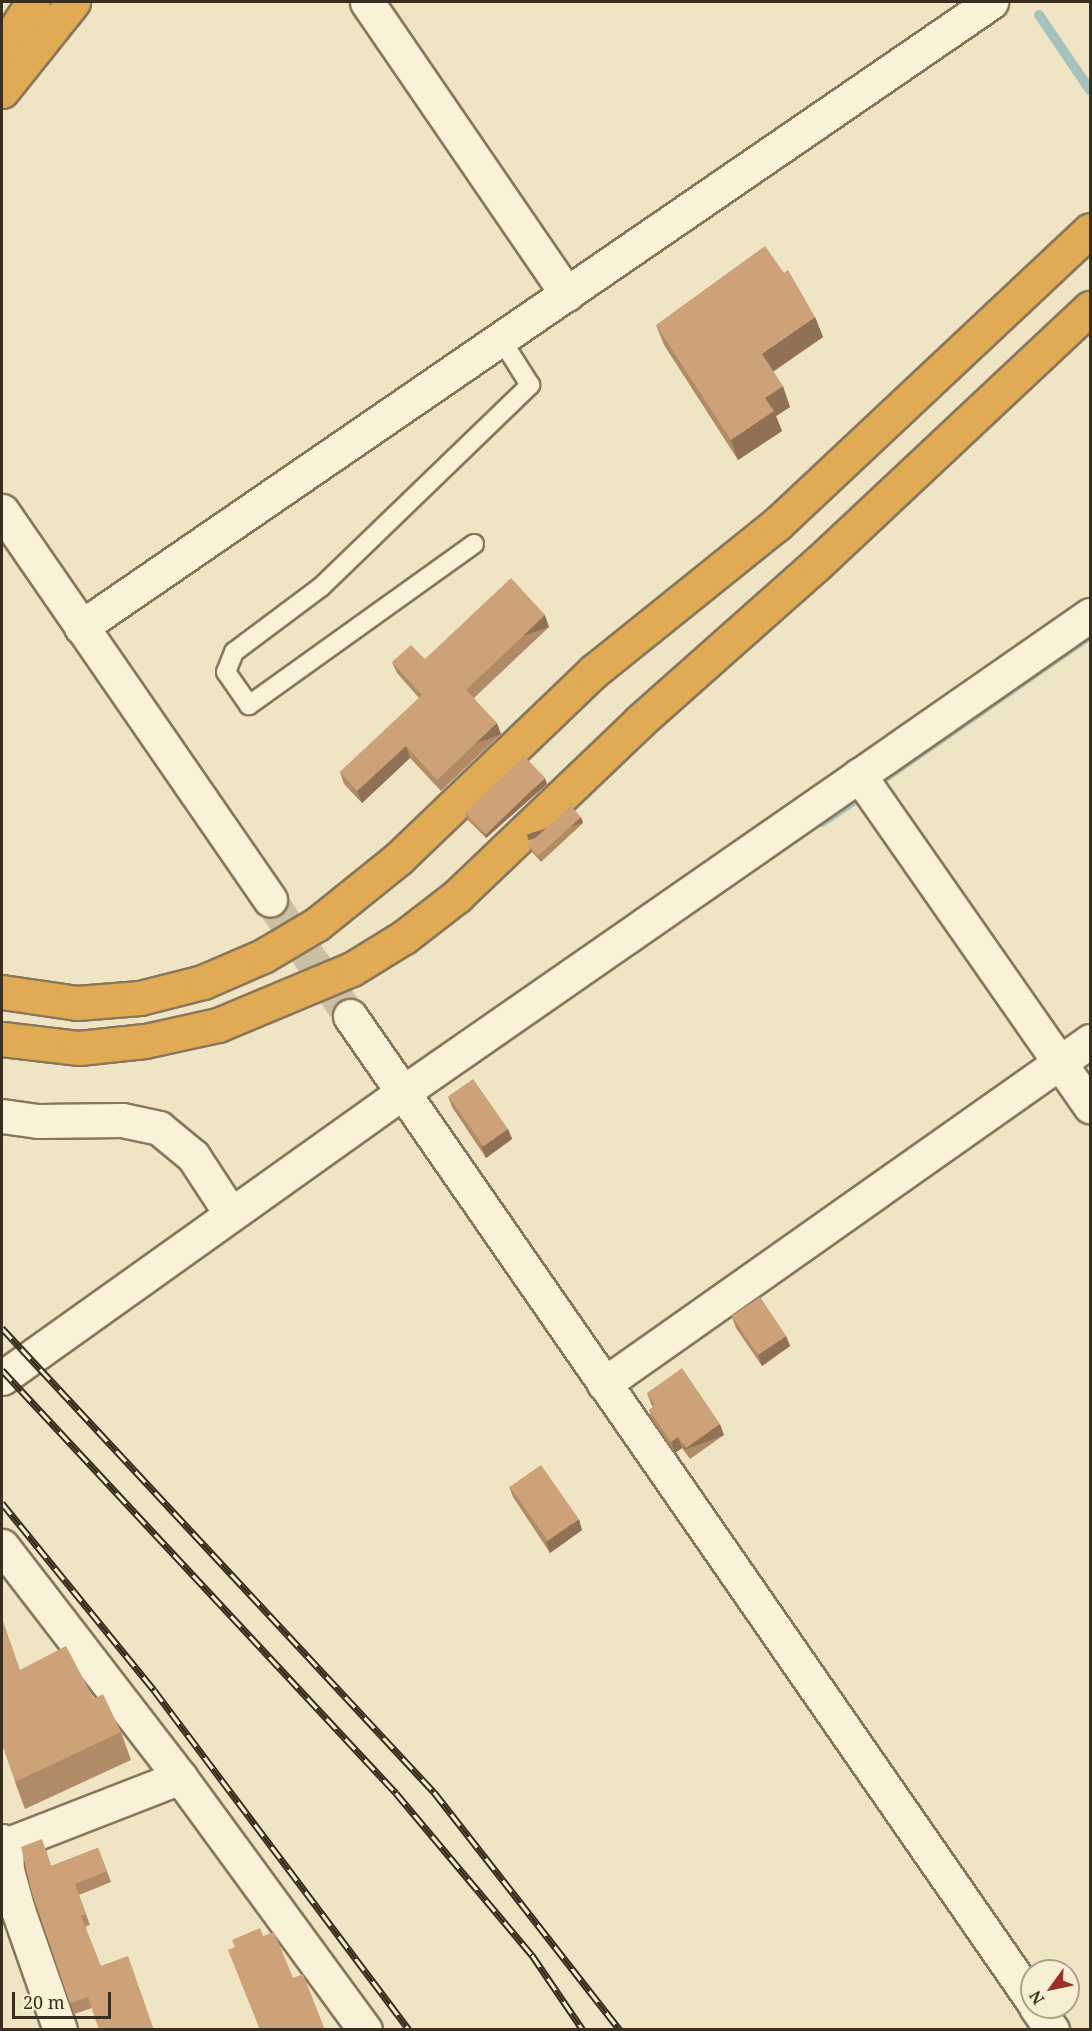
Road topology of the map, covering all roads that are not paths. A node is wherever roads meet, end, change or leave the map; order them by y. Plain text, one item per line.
1 (33, 2) edge
2 (74, 2) edge
3 (367, 2) edge
4 (991, 2) edge
5 (2, 49) edge
6 (2, 91) edge
7 (1090, 230) edge
8 (567, 294) junction
9 (1090, 308) edge
10 (501, 339) junction
11 (2, 511) edge
12 (474, 544) dead end
13 (1090, 615) edge
14 (81, 627) junction
15 (859, 775) junction
16 (270, 900) tunnel mouth
17 (2, 992) edge
18 (351, 1016) tunnel mouth
19 (2, 1039) edge
20 (1090, 1041) edge
21 (1059, 1062) junction
22 (402, 1093) junction
23 (1090, 1106) edge
24 (2, 1116) edge
25 (231, 1214) junction
26 (2, 1378) edge
27 (604, 1384) junction
28 (2, 1546) edge
29 (180, 1777) junction
30 (4, 1843) edge
31 (1020, 1983) edge
32 (60, 2030) edge
33 (365, 2030) edge

1 - 5 highway
2 - 6 highway
3 - 8 street
4 - 8 street
7 - 17 highway
8 - 10 street
9 - 19 highway
10 - 12 lane
10 - 14 street
11 - 14 street
13 - 15 street
14 - 16 street
15 - 21 street
15 - 22 street
18 - 22 street
20 - 21 street
21 - 23 street
21 - 27 street
22 - 25 street
22 - 27 street
24 - 25 street
25 - 26 street
27 - 31 street
28 - 29 street
29 - 30 street
29 - 33 street
30 - 32 street

